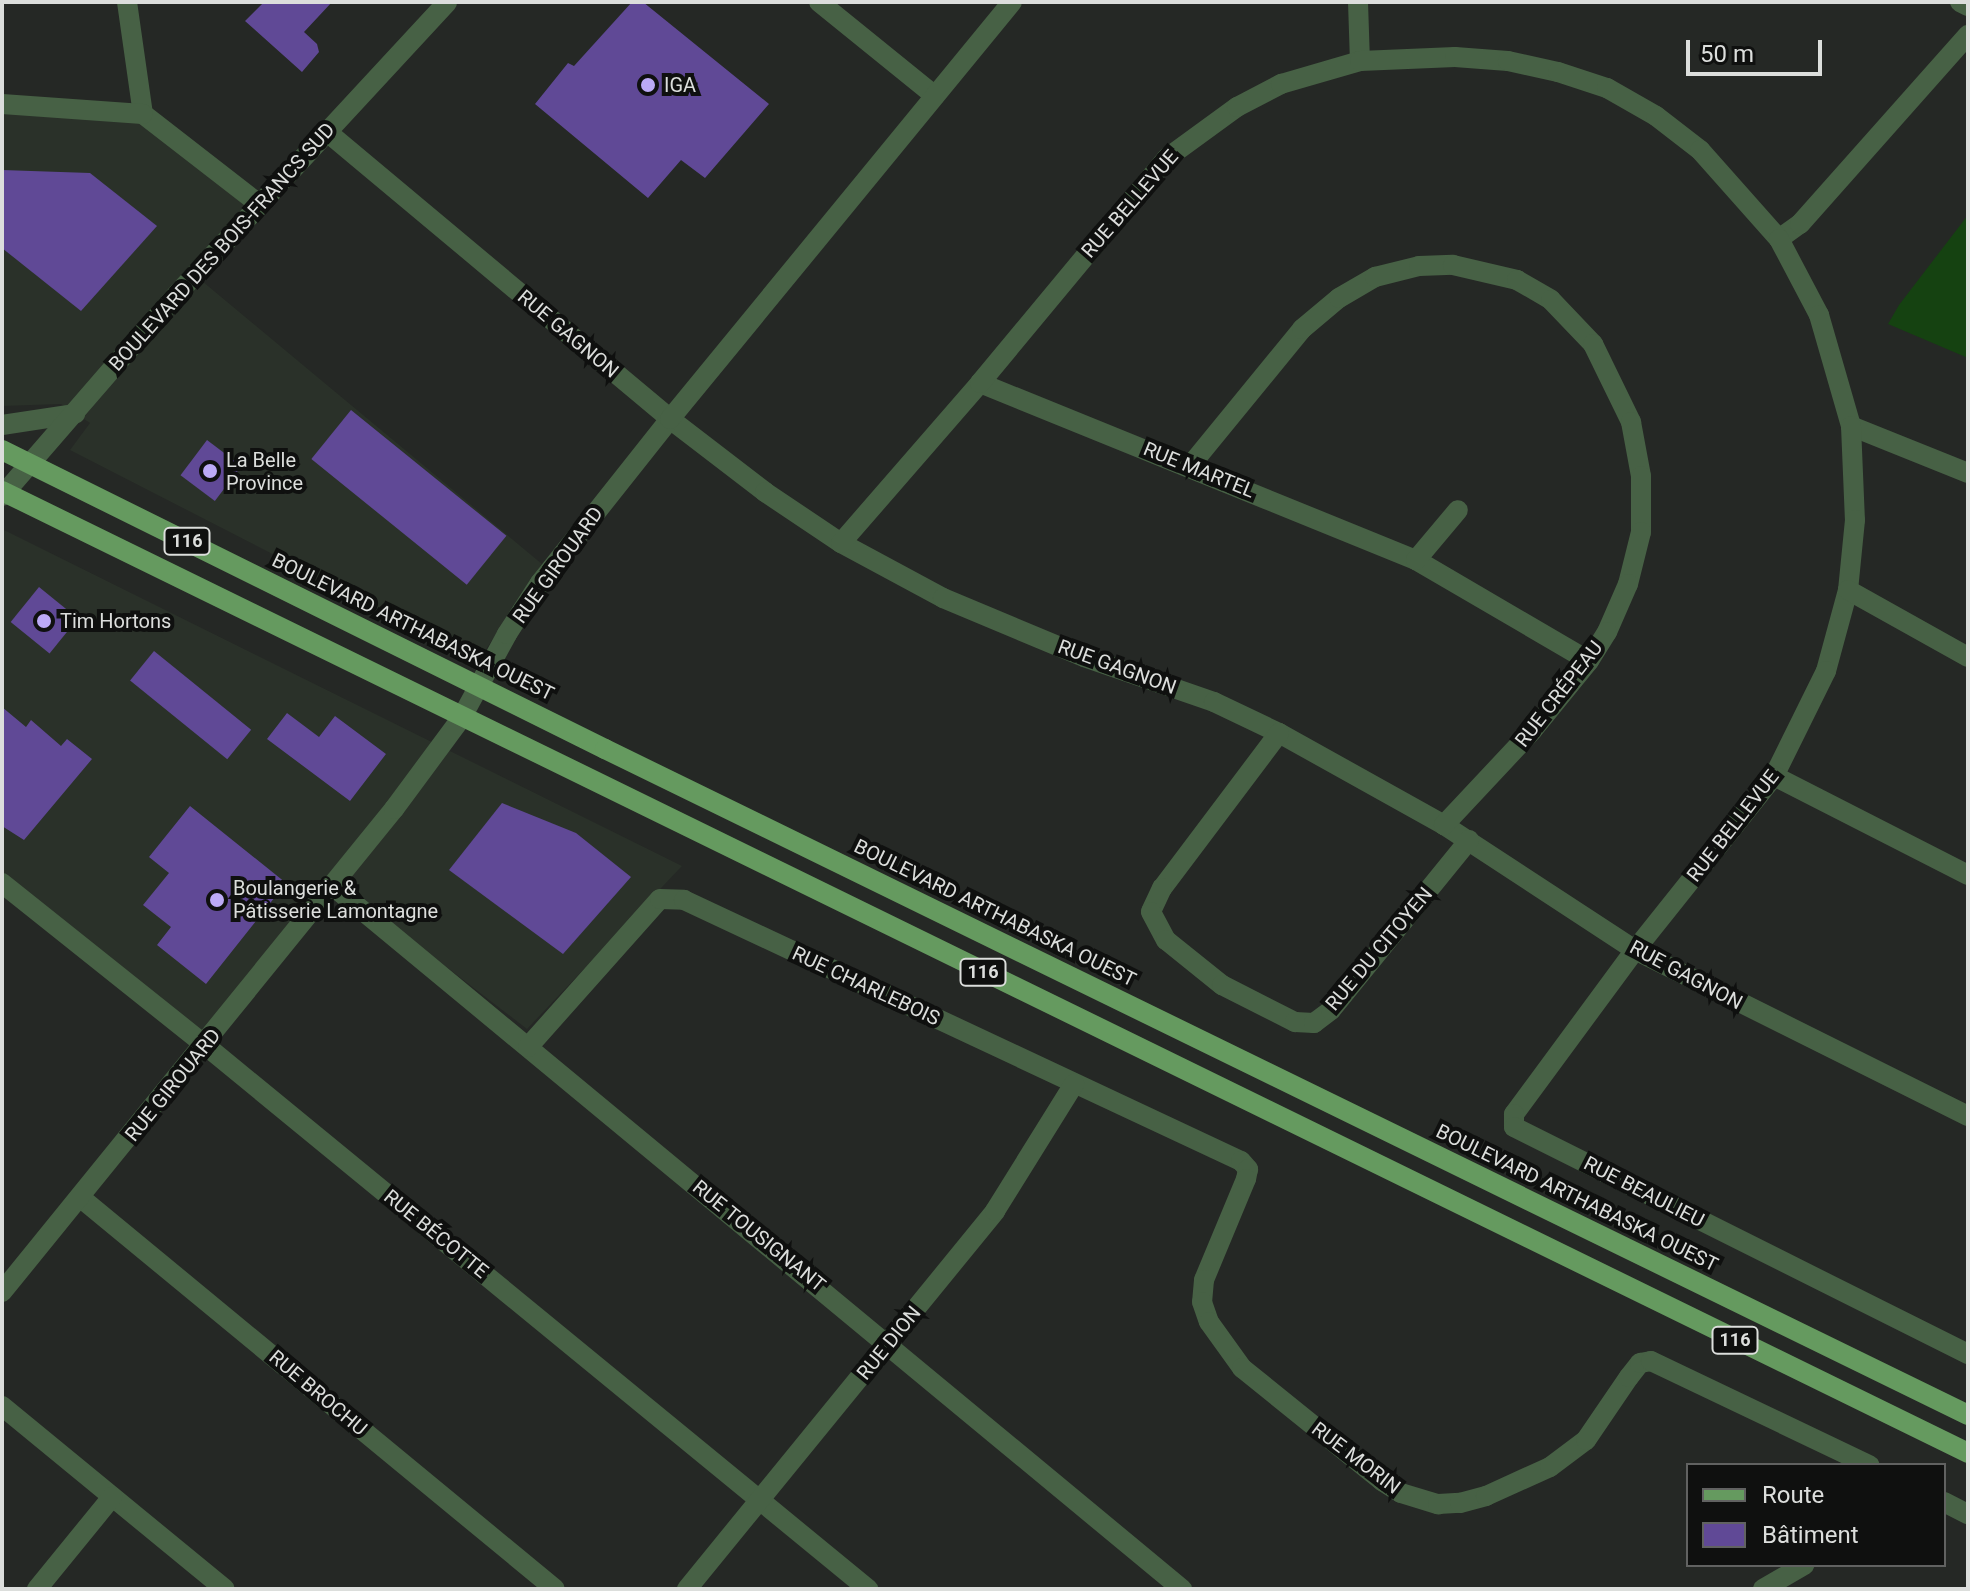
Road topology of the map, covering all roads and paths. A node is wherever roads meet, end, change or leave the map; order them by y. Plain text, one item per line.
1 (127, 2) edge
2 (447, 2) edge
3 (819, 2) edge
4 (1012, 2) edge
5 (1358, 2) edge
6 (1960, 2) edge
7 (1968, 6) edge
8 (1968, 35) edge
9 (1360, 61) junction
10 (935, 96) junction
11 (2, 104) edge
12 (143, 114) junction
13 (326, 131) junction
14 (259, 204) junction
15 (1779, 239) junction
16 (980, 383) junction
17 (75, 414) junction
18 (670, 419) junction
19 (2, 425) edge
20 (1851, 426) junction
21 (2, 450) edge
22 (31, 464) junction
23 (1190, 466) junction
24 (1968, 473) edge
25 (3, 493) edge
26 (1458, 510) dead end
27 (841, 543) junction
28 (1416, 560) junction
29 (1848, 590) junction
30 (1968, 657) edge
31 (1589, 661) junction
32 (481, 688) junction
33 (462, 717) junction
34 (1279, 733) junction
35 (1774, 776) junction
36 (1444, 825) junction
37 (1469, 840) junction
38 (1968, 875) edge
39 (2, 883) edge
40 (334, 887) junction
41 (1635, 950) junction
42 (205, 1045) junction
43 (528, 1047) junction
44 (1074, 1084) junction
45 (1968, 1116) edge
46 (1248, 1169) joint
47 (81, 1198) junction
48 (2, 1292) edge
49 (889, 1343) junction
50 (1968, 1354) edge
51 (2, 1406) edge
52 (1968, 1415) edge
53 (1968, 1453) edge
54 (1865, 1463) edge
55 (112, 1497) junction
56 (758, 1499) junction
57 (1946, 1503) edge
58 (1968, 1514) edge
59 (1801, 1567) edge
60 (37, 1589) edge
61 (225, 1589) edge
62 (555, 1589) edge
63 (687, 1589) edge
64 (868, 1589) edge
65 (1182, 1589) edge
66 (1763, 1589) edge

1 - 12 street
2 - 13 street, BOULEVARD DES BOIS-FRANCS SUD
3 - 10 street
4 - 10 street, RUE GIROUARD
5 - 9 street
6 - 7 street
8 - 15 street
9 - 15 street, RUE BELLEVUE
9 - 16 street, RUE BELLEVUE
10 - 18 street, RUE GIROUARD
11 - 12 street
12 - 14 street
13 - 14 street, BOULEVARD DES BOIS-FRANCS SUD
13 - 18 street, RUE GAGNON
14 - 17 street, BOULEVARD DES BOIS-FRANCS SUD
15 - 20 street, RUE BELLEVUE
16 - 23 street, RUE MARTEL
16 - 27 street, RUE BELLEVUE
17 - 19 street
17 - 22 street, BOULEVARD DES BOIS-FRANCS SUD
18 - 27 street, RUE GAGNON
18 - 32 street, RUE GIROUARD
20 - 24 street
20 - 29 street, RUE BELLEVUE
21 - 22 main road, BOULEVARD ARTHABASKA OUEST / 116
22 - 25 street, BOULEVARD DES BOIS-FRANCS SUD
22 - 32 main road, BOULEVARD ARTHABASKA OUEST / 116
23 - 28 street, RUE MARTEL
23 - 31 street, RUE CRÉPEAU
25 - 33 main road, 116
26 - 28 street
27 - 34 street, RUE GAGNON
28 - 31 street, RUE MARTEL
29 - 30 street
29 - 35 street, RUE BELLEVUE
31 - 36 street, RUE CRÉPEAU
32 - 33 street, RUE GIROUARD
32 - 52 main road, BOULEVARD ARTHABASKA OUEST / 116
33 - 40 street, RUE GIROUARD
33 - 53 main road, 116
34 - 36 street, RUE GAGNON
34 - 37 street, RUE DU CITOYEN
35 - 38 street
35 - 41 street, RUE BELLEVUE
36 - 37 street, RUE GAGNON
37 - 41 street, RUE GAGNON
39 - 42 street, RUE BÉCOTTE
40 - 42 street, RUE GIROUARD
40 - 43 street, RUE TOUSIGNANT
41 - 45 street, RUE GAGNON
41 - 50 street, RUE BEAULIEU
42 - 47 street, RUE GIROUARD
42 - 56 street, RUE BÉCOTTE
43 - 44 street, RUE CHARLEBOIS
43 - 49 street, RUE TOUSIGNANT
44 - 46 street, RUE CHARLEBOIS
44 - 49 street, RUE DION
46 - 54 street, RUE MORIN
47 - 48 street, RUE GIROUARD
47 - 62 street, RUE BROCHU
49 - 56 street, RUE DION
49 - 65 street, RUE TOUSIGNANT
51 - 55 street
55 - 60 street
55 - 61 street
56 - 63 street, RUE DION
56 - 64 street, RUE BÉCOTTE
57 - 58 street
59 - 66 street

